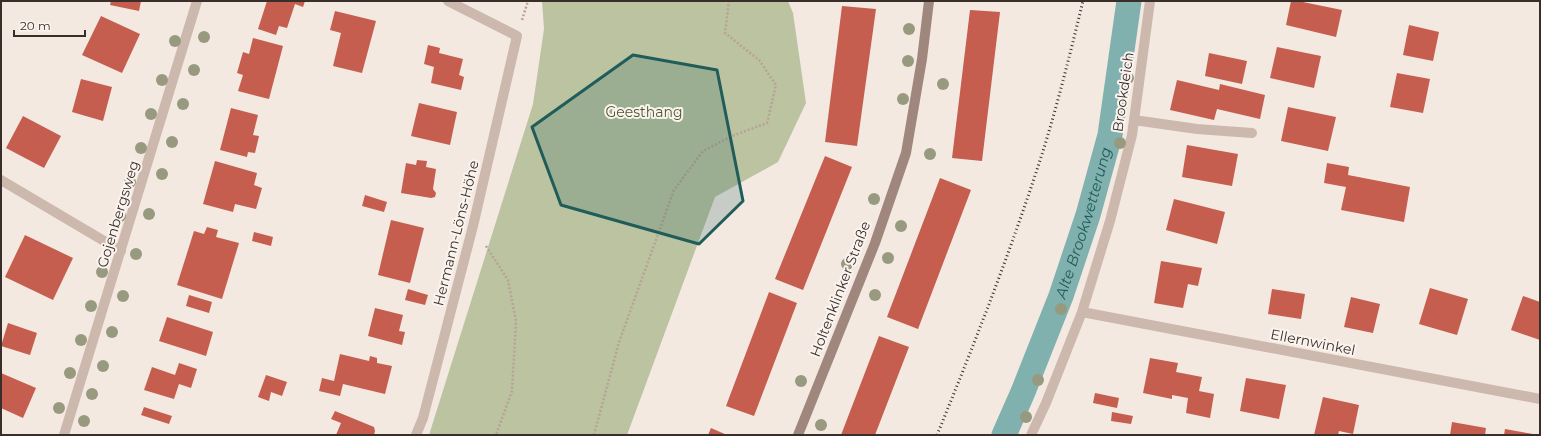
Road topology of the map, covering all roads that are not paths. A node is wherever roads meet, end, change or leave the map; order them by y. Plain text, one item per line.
1 (197, 1) edge
2 (448, 1) edge
3 (928, 1) edge
4 (1150, 1) edge
5 (1134, 120) junction
6 (1252, 133) dead end
7 (1, 180) edge
8 (121, 251) junction
9 (1082, 312) junction
10 (1540, 399) edge
11 (64, 435) edge
12 (416, 435) edge
13 (798, 435) edge
14 (1031, 435) edge

1 - 8 street, Gojenbergsweg
2 - 12 street, Hermann-Löns-Höhe
3 - 13 main road, Holtenklinker Straße
4 - 5 street, Brookdeich
5 - 6 street
5 - 9 street, Brookdeich
7 - 8 street
8 - 11 street, Gojenbergsweg
9 - 10 street, Ellernwinkel
9 - 14 street, Brookdeich

